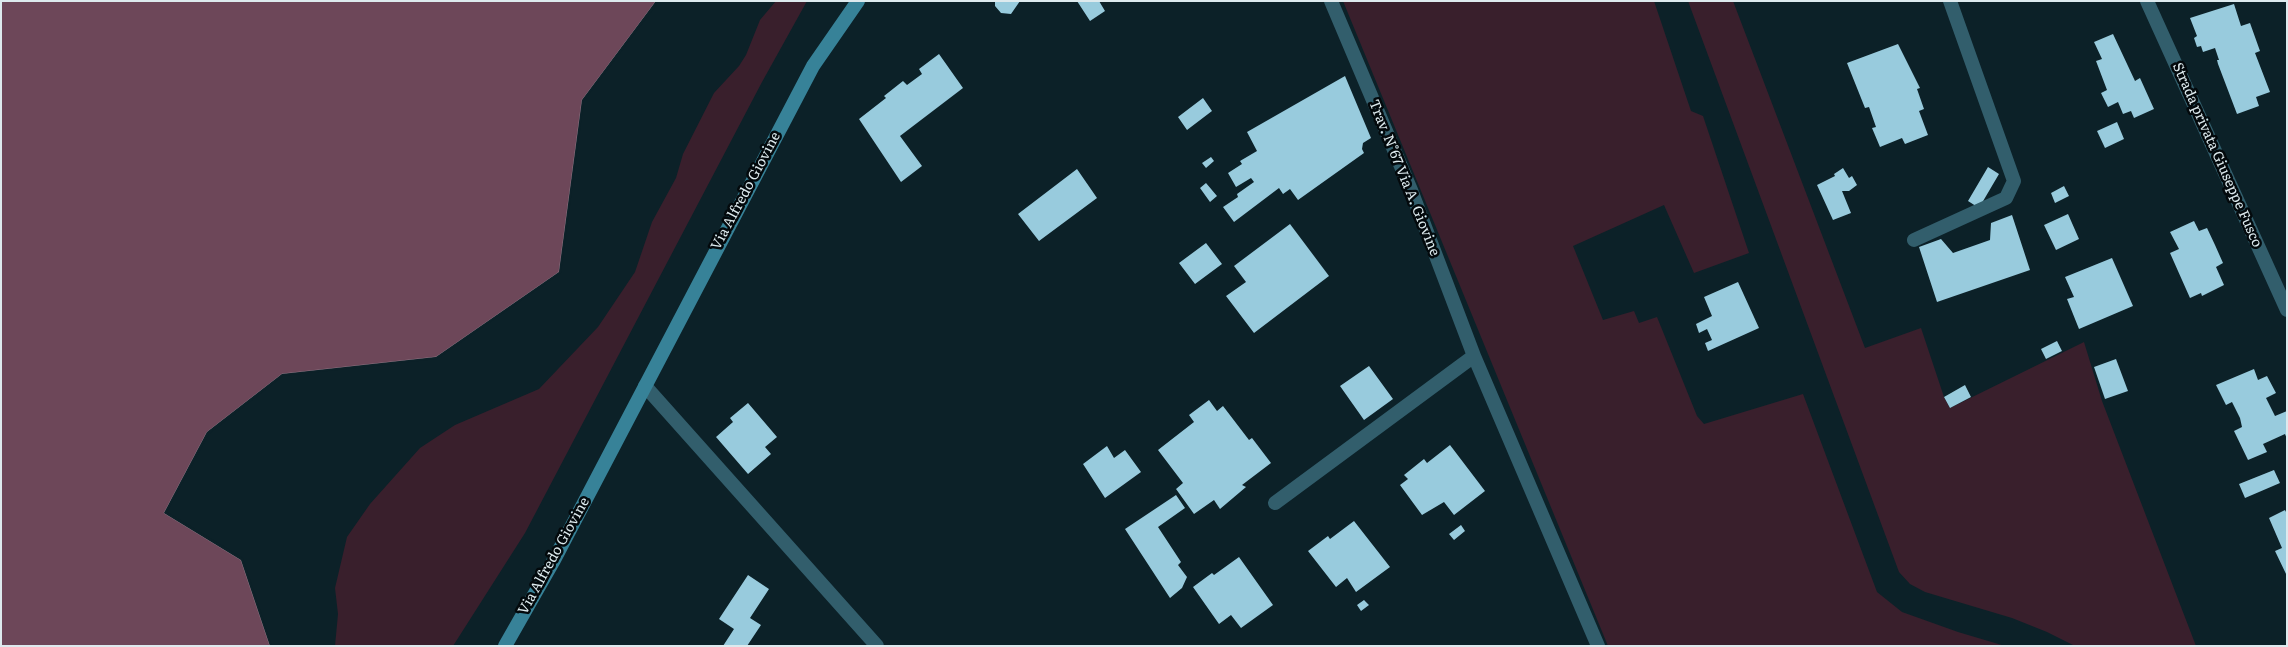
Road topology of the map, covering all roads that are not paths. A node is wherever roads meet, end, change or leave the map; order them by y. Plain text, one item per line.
1 (858, 1) edge
2 (1331, 1) edge
3 (1950, 1) edge
4 (2147, 1) edge
5 (1914, 240) dead end
6 (2287, 310) edge
7 (1474, 356) junction
8 (645, 386) junction
9 (1275, 503) dead end
10 (505, 646) edge
11 (877, 646) edge
12 (1598, 646) edge

1 - 8 main road, Via Alfredo Giovine
2 - 7 street, Trav. N°67 Via A. Giovine
3 - 5 street
4 - 6 street, Strada privata Giuseppe Fusco
7 - 9 street
7 - 12 street, Trav. N°67 Via A. Giovine
8 - 10 main road, Via Alfredo Giovine
8 - 11 street

